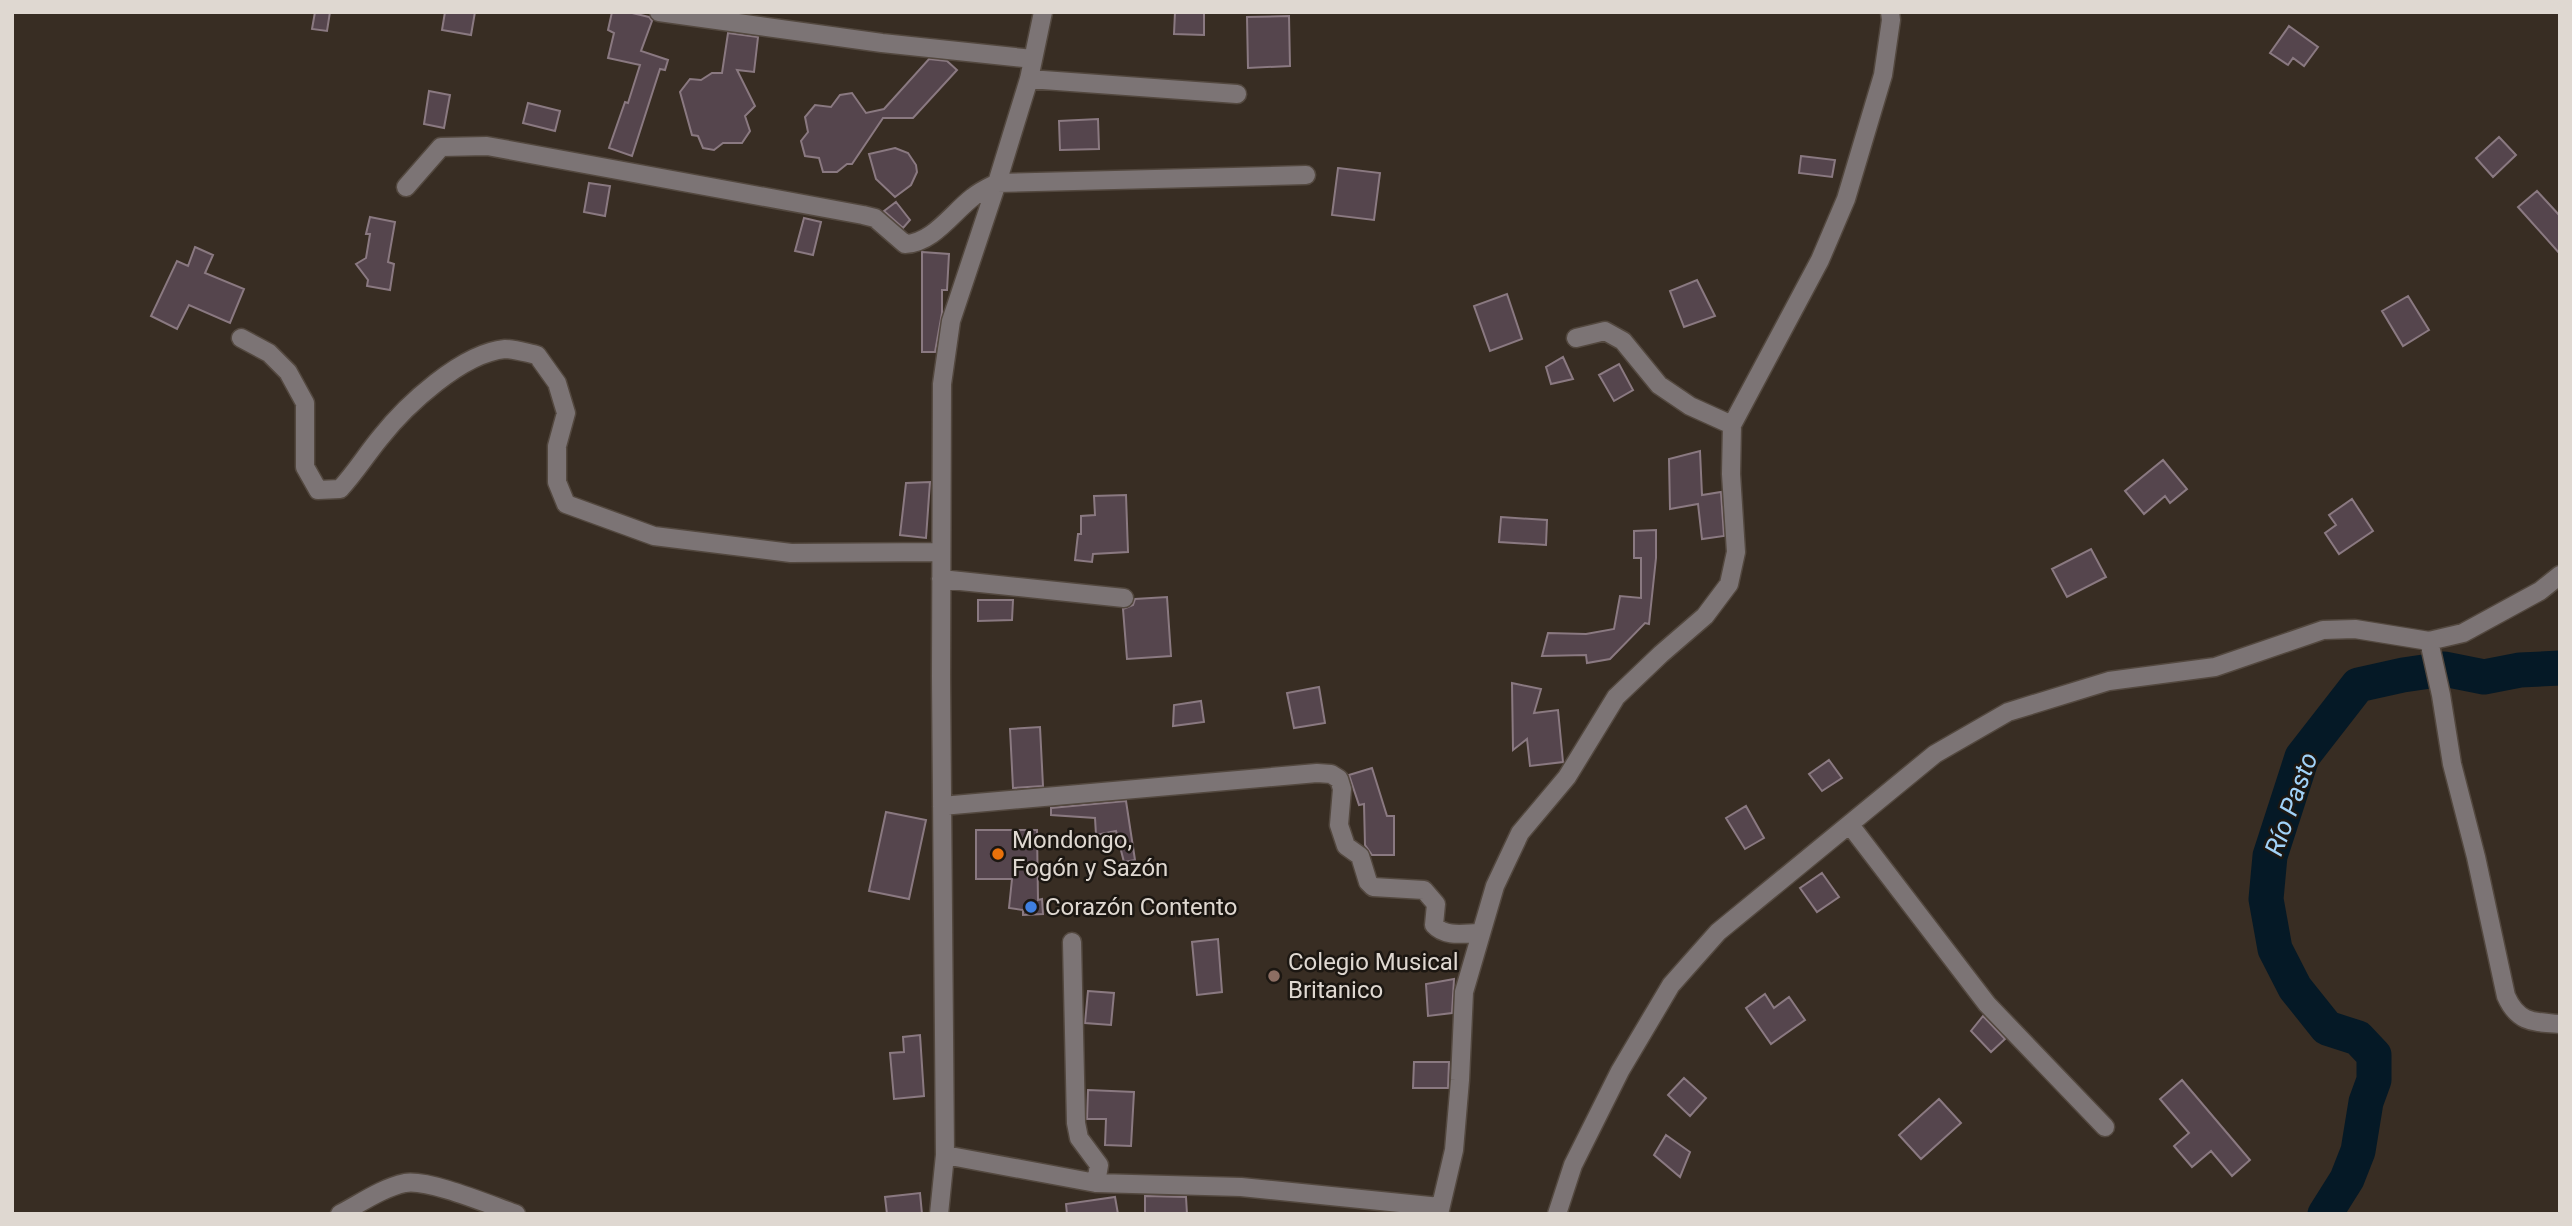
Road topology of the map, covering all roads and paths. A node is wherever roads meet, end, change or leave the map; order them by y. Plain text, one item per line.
1 (659, 12) edge
2 (1043, 12) edge
3 (1889, 12) edge
4 (1033, 59) junction
5 (1029, 79) junction
6 (1237, 94) dead end
7 (1306, 175) dead end
8 (997, 183) junction
9 (406, 187) dead end
10 (241, 338) dead end
11 (1576, 338) dead end
12 (1732, 425) junction
13 (941, 552) junction
14 (2560, 575) edge
15 (941, 579) junction
16 (1124, 598) dead end
17 (2431, 649) junction
18 (942, 806) junction
19 (1850, 825) junction
20 (1481, 933) junction
21 (1072, 942) dead end
22 (2560, 1024) edge
23 (2105, 1127) dead end
24 (945, 1155) junction
25 (1096, 1183) junction
26 (1439, 1210) edge
27 (340, 1214) edge
28 (516, 1214) edge
29 (939, 1214) edge
30 (1557, 1214) edge

1 - 4 street
2 - 4 street
3 - 12 street
4 - 5 street
5 - 6 street
5 - 8 street
7 - 8 street
8 - 9 street
8 - 13 street
10 - 13 street
11 - 12 street
12 - 20 street
13 - 15 street
14 - 17 street
15 - 16 street
15 - 18 street
17 - 19 street
17 - 22 street
18 - 20 street
18 - 24 street
19 - 23 street
19 - 30 street
20 - 26 street
21 - 25 street
24 - 25 street
24 - 29 street
25 - 26 street
27 - 28 street

